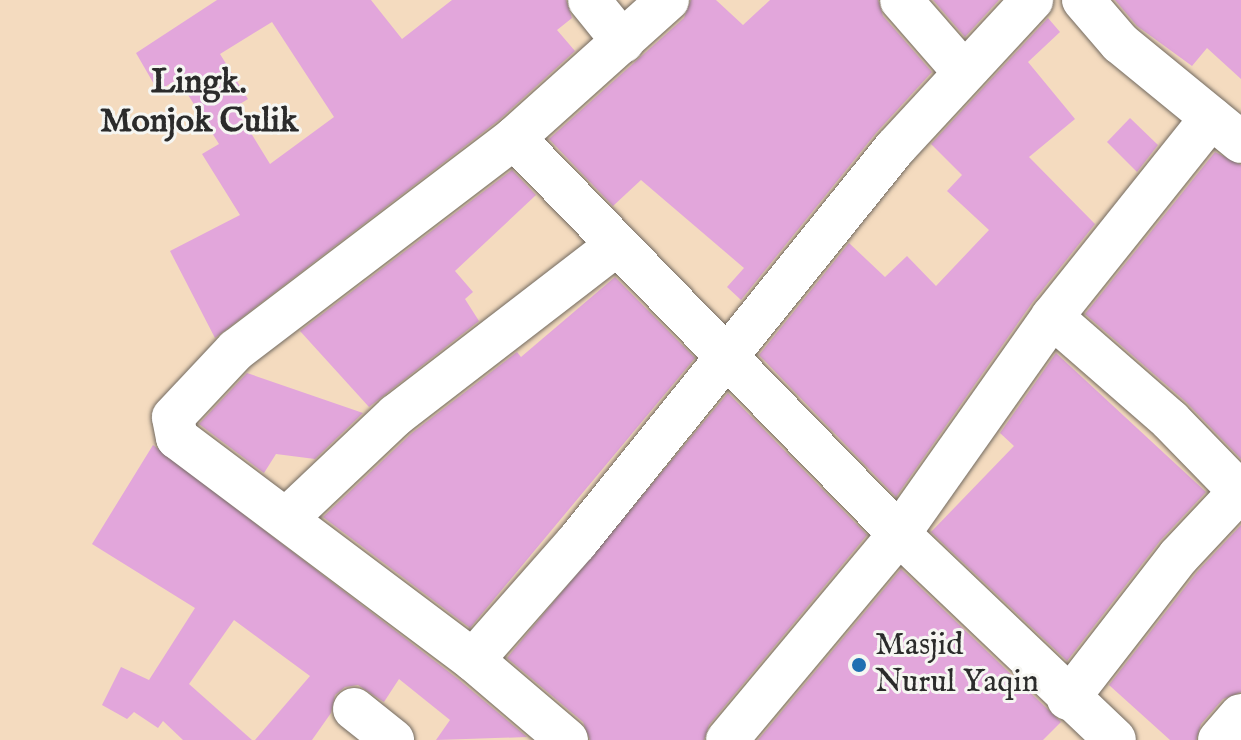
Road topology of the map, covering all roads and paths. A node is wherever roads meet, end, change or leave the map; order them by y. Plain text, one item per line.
1 (589, 0) edge
2 (668, 0) edge
3 (901, 0) edge
4 (1032, 0) edge
5 (1083, 0) edge
6 (623, 42) junction
7 (963, 71) junction
8 (1226, 130) edge
9 (514, 138) junction
10 (617, 245) junction
11 (1052, 317) junction
12 (726, 361) junction
13 (1240, 492) edge
14 (287, 518) junction
15 (899, 534) junction
16 (473, 660) junction
17 (354, 709) dead end
18 (1241, 715) edge
19 (1070, 717) edge
20 (393, 740) edge
21 (567, 740) edge
22 (727, 740) edge
23 (1115, 740) edge
24 (1219, 740) edge

1 - 6 street
2 - 6 street
3 - 7 street
4 - 7 street
5 - 8 street
6 - 9 street
7 - 12 street
8 - 11 street
9 - 10 street
9 - 14 street
10 - 12 street
10 - 14 street
11 - 13 street
11 - 15 street
12 - 15 street
12 - 16 street
13 - 19 street
14 - 16 street
15 - 19 street
15 - 22 street
16 - 21 street
17 - 20 street
18 - 24 street
19 - 23 street

